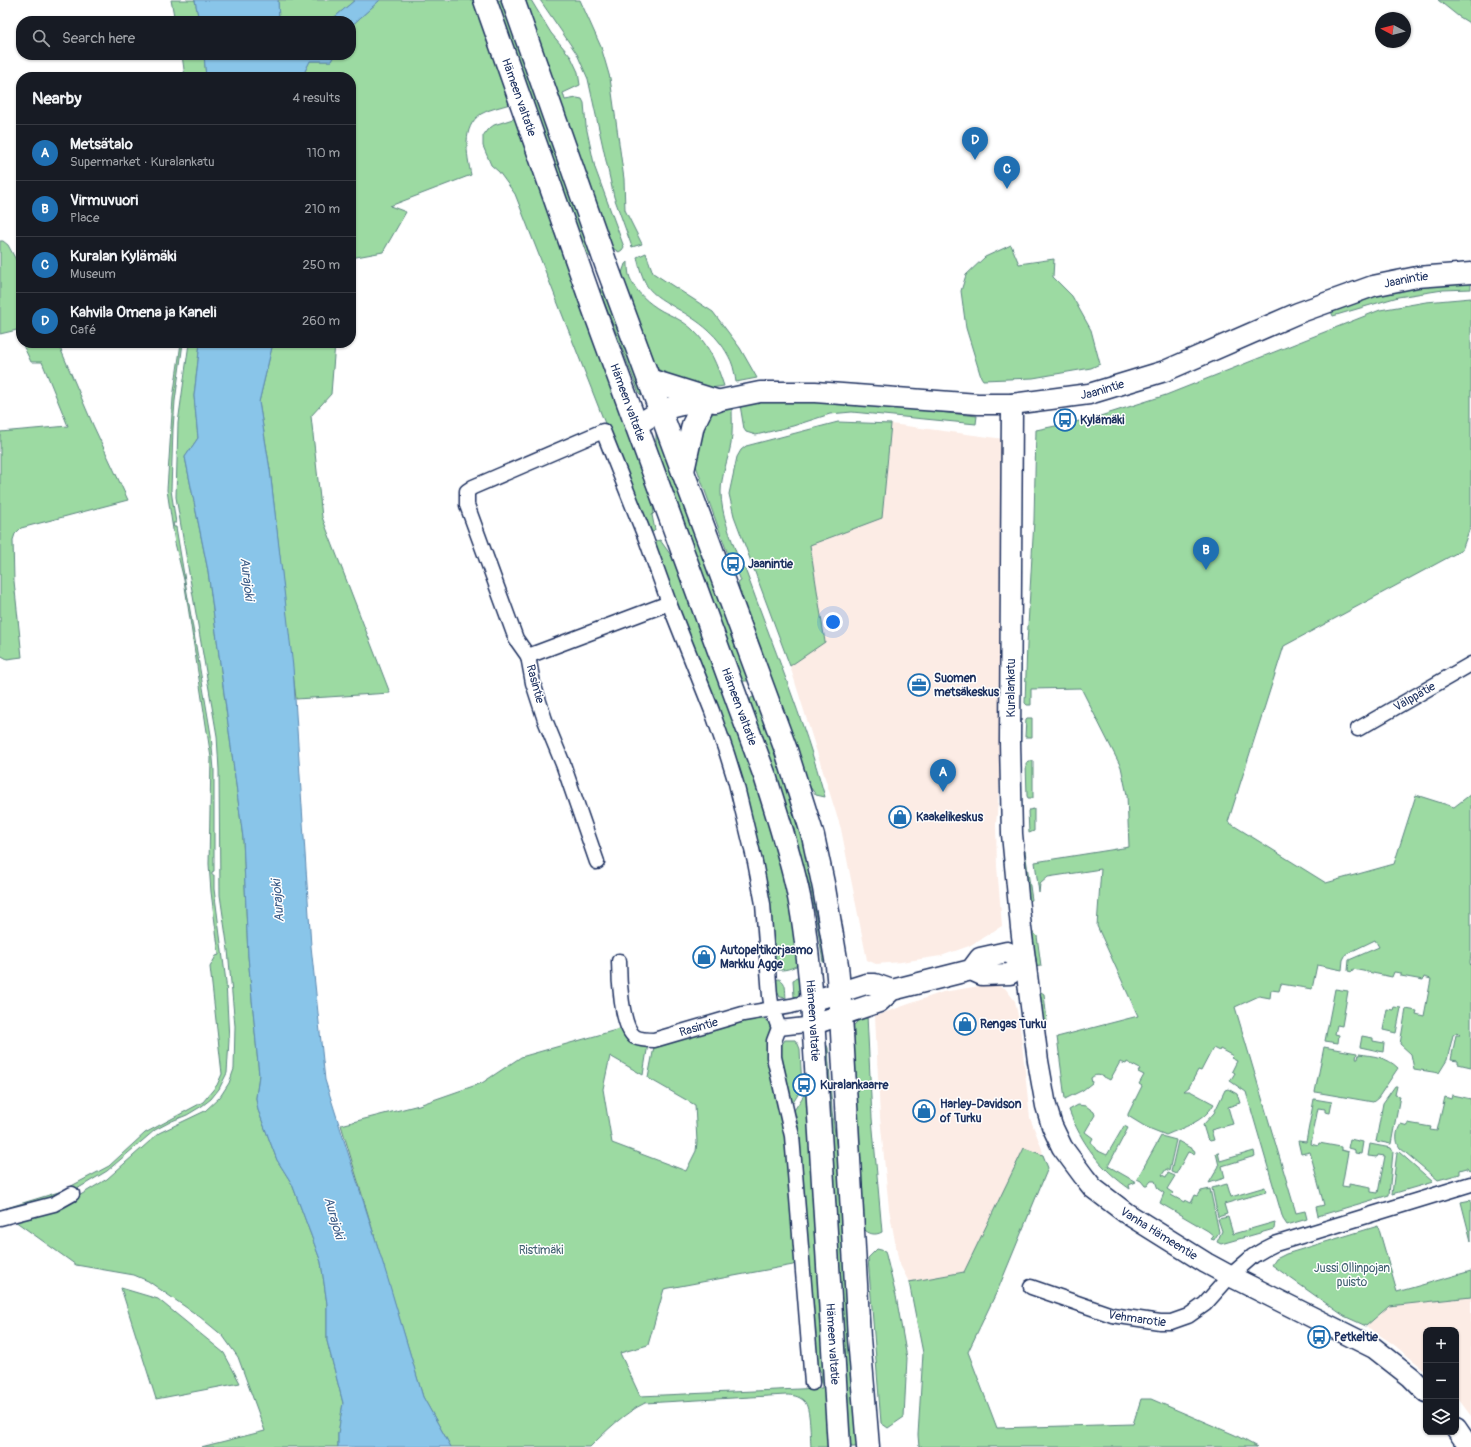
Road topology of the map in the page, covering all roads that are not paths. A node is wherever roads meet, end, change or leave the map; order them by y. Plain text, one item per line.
1 (485, 0) edge
2 (513, 0) edge
3 (1471, 273) edge
4 (649, 380) junction
5 (1012, 404) junction
6 (709, 405) junction
7 (663, 416) junction
8 (636, 425) junction
9 (683, 471) junction
10 (669, 603) junction
11 (528, 656) junction
12 (1471, 664) edge
13 (1358, 729) dead end
14 (597, 862) dead end
15 (619, 961) dead end
16 (1025, 966) junction
17 (892, 990) junction
18 (839, 992) junction
19 (812, 1001) junction
20 (772, 1009) junction
21 (841, 1014) junction
22 (814, 1024) junction
23 (779, 1028) junction
24 (1471, 1184) edge
25 (72, 1194) dead end
26 (0, 1218) edge
27 (1230, 1276) junction
28 (1031, 1287) dead end
29 (812, 1383) dead end
30 (1423, 1389) edge
31 (1459, 1432) edge
32 (839, 1447) edge
33 (868, 1447) edge
34 (1469, 1447) edge

1 - 8 highway, Hämeen valtatie
2 - 4 highway
3 - 5 street, Jaanintie
4 - 6 highway
4 - 7 highway
5 - 6 street, Jaanintie
5 - 16 street, Kuralankatu
6 - 7 street, Jaanintie
6 - 9 highway
7 - 8 street, Jaanintie
7 - 9 highway
8 - 19 highway, Hämeen valtatie
9 - 18 highway
10 - 11 street
10 - 11 street, Rasintie
10 - 20 street
11 - 14 street, Rasintie
12 - 13 street, Välppätie
15 - 20 street, Rasintie
16 - 17 street
16 - 27 street, Vanha Hämeentie
17 - 18 street
17 - 21 street
18 - 19 street, Rasintie
18 - 21 highway
19 - 20 street, Rasintie
19 - 22 highway, Hämeen valtatie
20 - 23 street
21 - 22 street
21 - 33 highway
22 - 23 street
22 - 32 highway, Hämeen valtatie
23 - 29 street
24 - 27 street
25 - 26 street
27 - 28 street, Vehmarotie
27 - 30 street, Vanha Hämeentie
31 - 34 street

